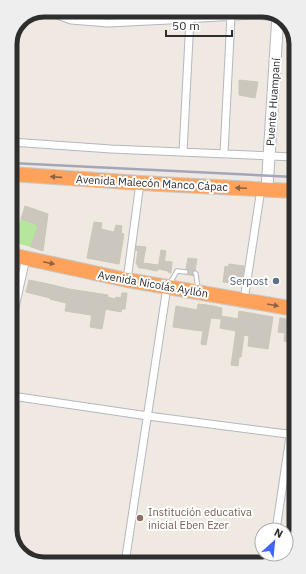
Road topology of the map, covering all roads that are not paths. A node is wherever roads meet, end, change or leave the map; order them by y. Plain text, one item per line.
1 (63, 17) edge
2 (217, 17) edge
3 (231, 17) edge
4 (190, 19) junction
5 (278, 22) edge
6 (17, 142) edge
7 (182, 152) junction
8 (224, 154) junction
9 (269, 156) junction
10 (289, 157) edge
11 (17, 174) edge
12 (140, 183) junction
13 (264, 189) junction
14 (289, 190) edge
15 (17, 256) edge
16 (26, 258) junction
17 (186, 272) dead end
18 (195, 273) dead end
19 (126, 280) junction
20 (167, 287) junction
21 (199, 292) junction
22 (17, 298) edge
23 (244, 300) junction
24 (289, 308) edge
25 (17, 397) edge
26 (148, 416) junction
27 (289, 434) edge
28 (289, 457) edge
29 (277, 522) edge
30 (126, 557) edge

1 - 4 street
2 - 4 street
3 - 8 street
4 - 7 street
5 - 9 street, Puente Huampaní
6 - 7 street
7 - 8 street
8 - 9 street
9 - 10 street
9 - 13 street, Puente Huampaní
12 -> 11 highway, Avenida Malecón Manco Cápac
13 -> 12 highway, Avenida Malecón Manco Cápac
12 - 19 street
13 - 14 highway, Avenida Malecón Manco Cápac
13 - 23 street
15 - 16 highway, Avenida Nicolás Ayllón
16 -> 19 highway, Avenida Nicolás Ayllón
16 - 22 street
17 - 20 lane
18 - 21 lane
19 - 20 highway, Avenida Nicolás Ayllón
20 - 21 highway, Avenida Nicolás Ayllón
20 - 26 street
21 - 23 highway, Avenida Nicolás Ayllón
23 -> 24 highway, Avenida Nicolás Ayllón
25 - 26 street
26 - 27 street
26 - 30 street
28 - 29 street

